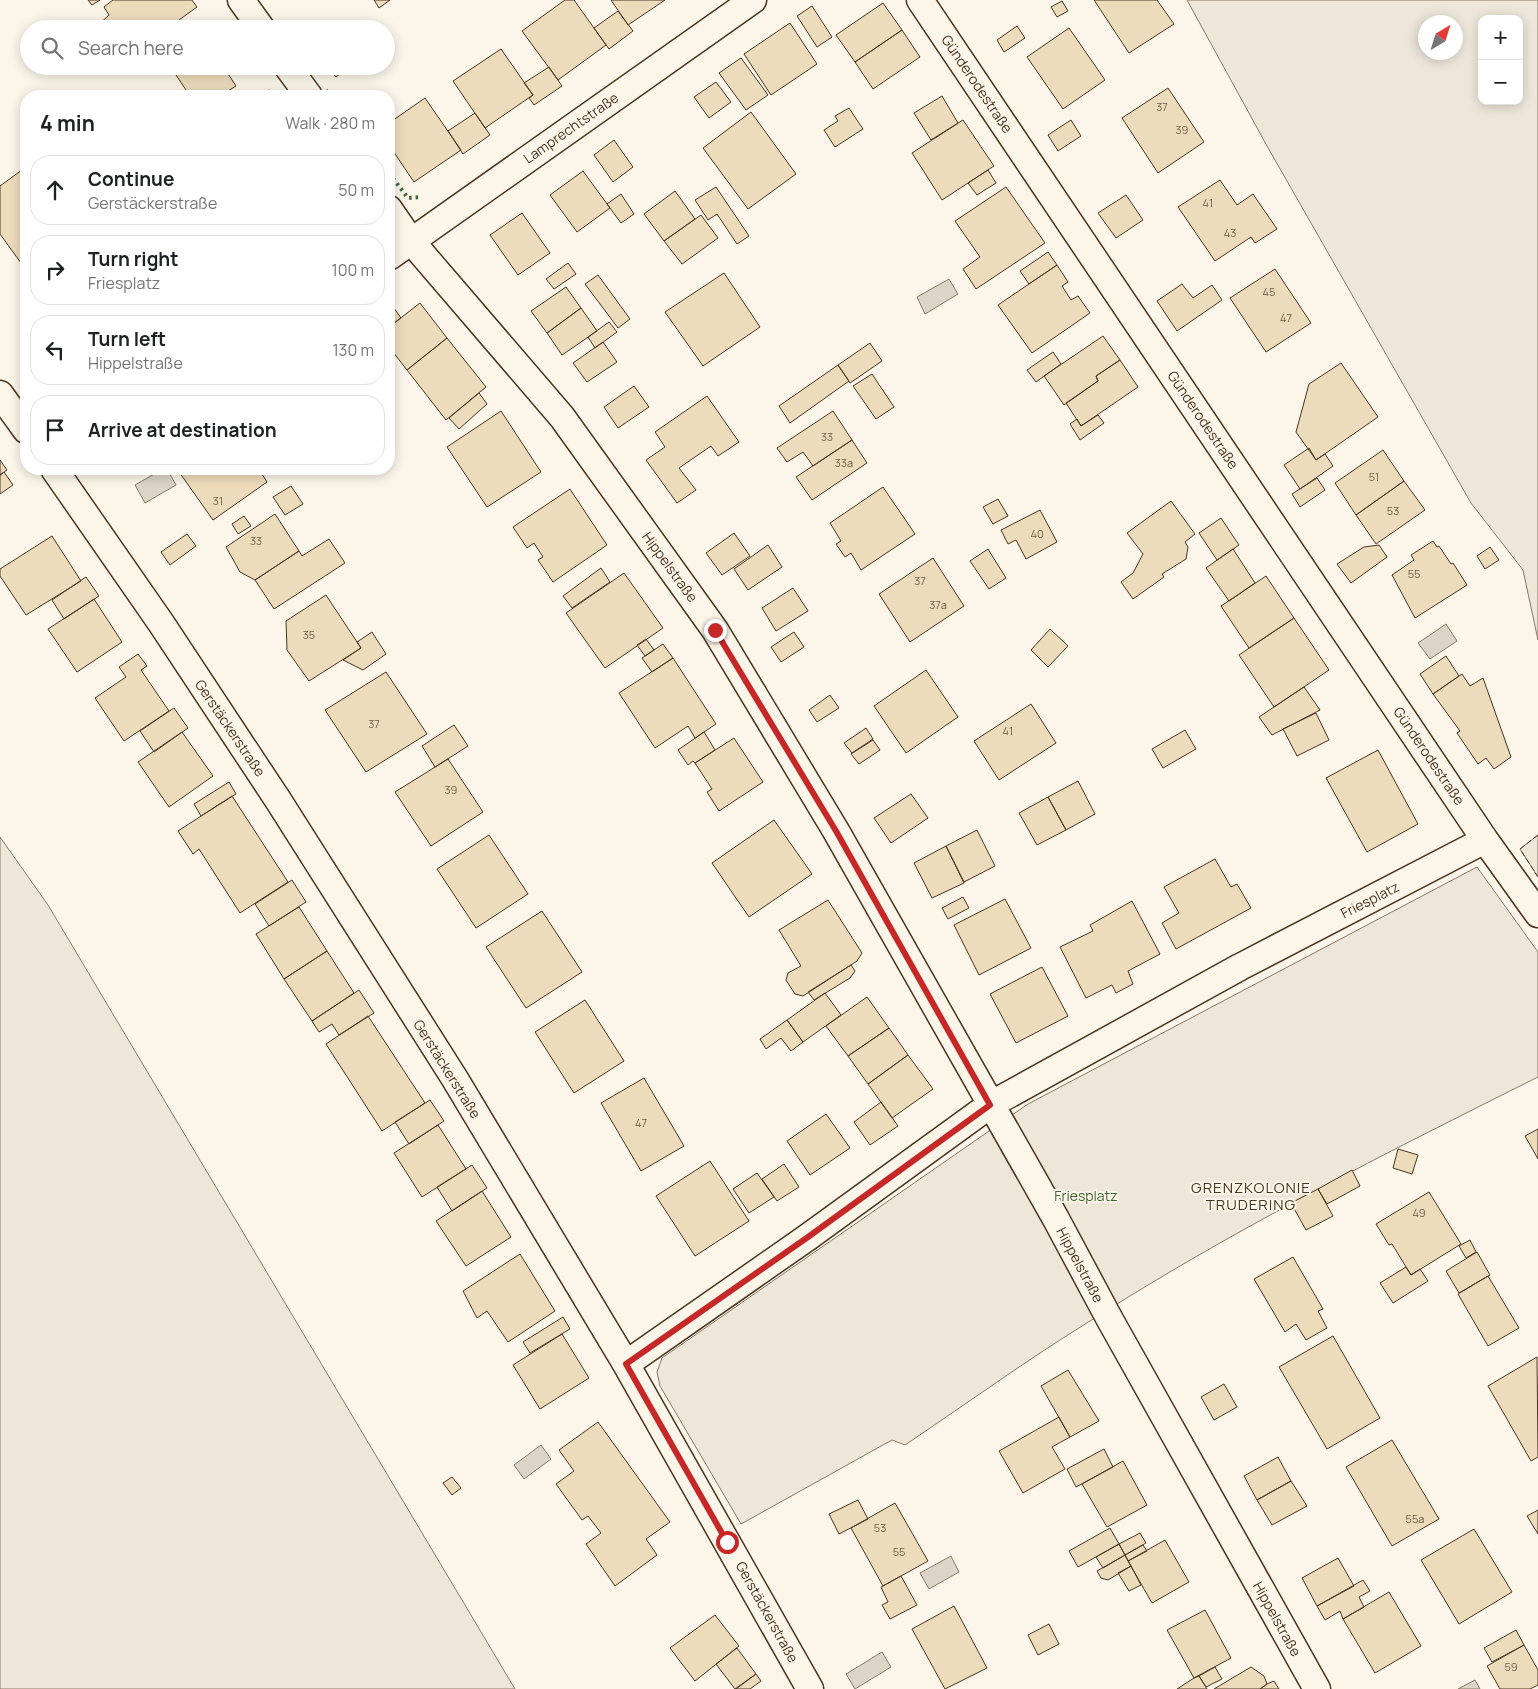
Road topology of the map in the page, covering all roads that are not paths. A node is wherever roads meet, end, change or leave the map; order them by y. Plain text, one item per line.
1 (241, 0) edge
2 (753, 0) edge
3 (920, 0) edge
4 (255, 20) edge
5 (294, 75) edge
6 (305, 90) edge
7 (395, 218) edge
8 (411, 241) junction
9 (395, 253) edge
10 (0, 394) edge
11 (20, 422) edge
12 (67, 475) edge
13 (1485, 840) junction
14 (1538, 914) edge
15 (990, 1105) junction
16 (626, 1364) junction
17 (810, 1689) edge
18 (1317, 1689) edge

1 - 4 street
2 - 8 street, Lamprechtstraße
3 - 13 street, Günderodestraße
5 - 6 street
7 - 8 street, Hippelstraße
8 - 9 street, Lamprechtstraße
8 - 15 street, Hippelstraße
10 - 11 street
12 - 16 street, Gerstäckerstraße
13 - 14 street, Günderodestraße
13 - 15 street, Friesplatz
15 - 16 street, Friesplatz
15 - 18 street, Hippelstraße
16 - 17 street, Gerstäckerstraße

